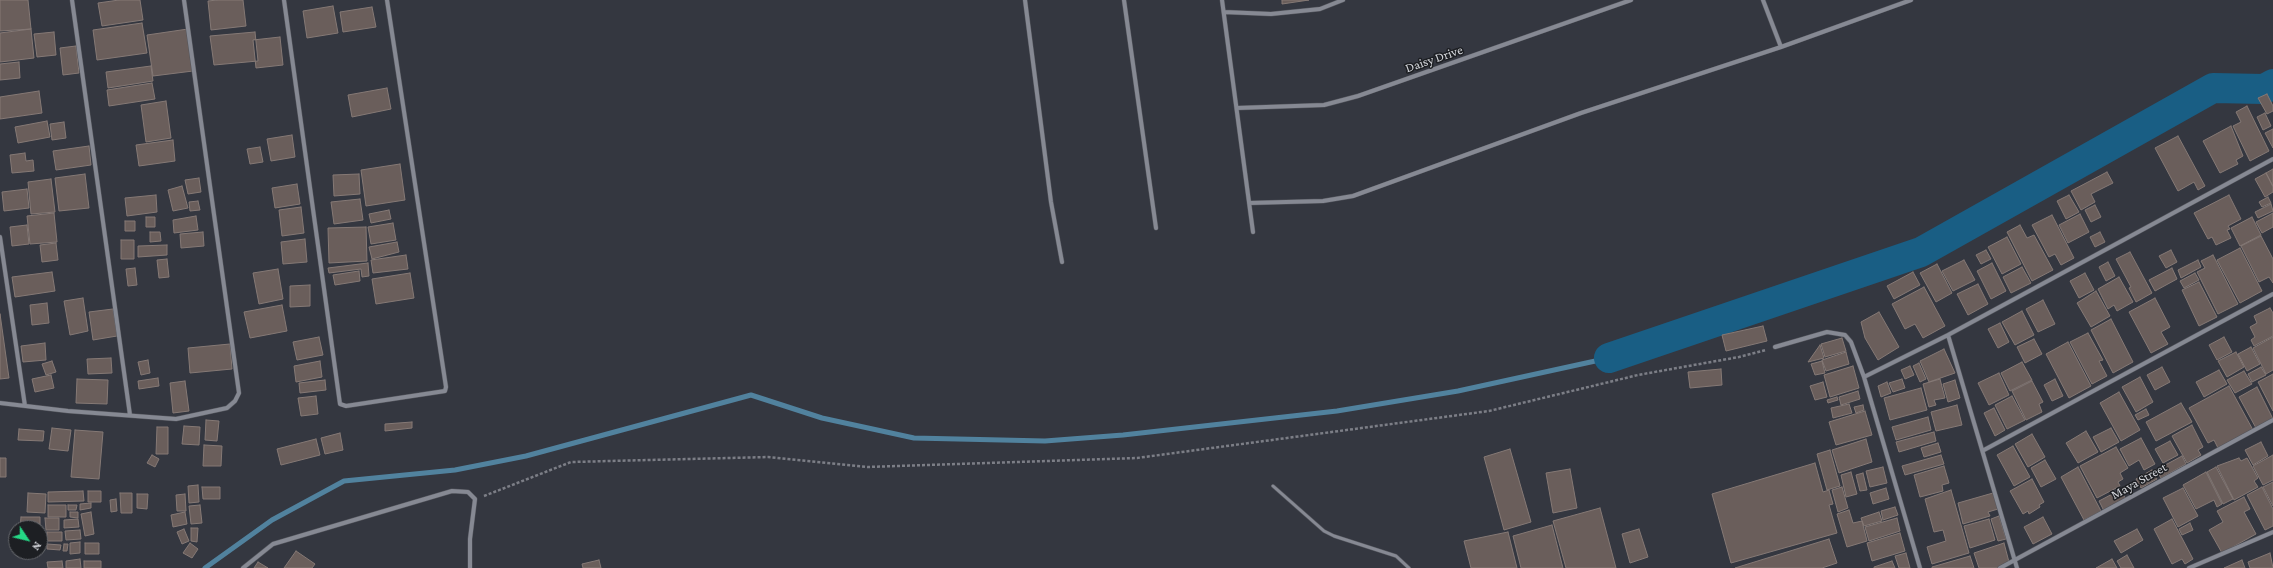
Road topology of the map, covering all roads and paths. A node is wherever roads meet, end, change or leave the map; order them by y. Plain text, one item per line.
1 (72, 0) edge
2 (184, 0) edge
3 (284, 0) edge
4 (387, 0) edge
5 (1025, 0) edge
6 (1124, 0) edge
7 (1222, 0) edge
8 (1343, 0) edge
9 (1631, 0) edge
10 (1763, 0) edge
11 (1911, 0) edge
12 (1224, 12) junction
13 (1781, 46) junction
14 (1237, 108) junction
15 (2273, 159) edge
16 (1249, 203) junction
17 (1156, 228) dead end
18 (1253, 232) dead end
19 (0, 237) edge
20 (1062, 262) dead end
21 (2273, 294) edge
22 (1948, 335) junction
23 (1775, 347) joint
24 (1864, 377) junction
25 (0, 403) edge
26 (25, 406) junction
27 (130, 415) junction
28 (2273, 420) edge
29 (1984, 450) junction
30 (1273, 486) dead end
31 (475, 499) junction
32 (2273, 532) edge
33 (2014, 561) junction
34 (243, 568) edge
35 (470, 568) edge
36 (1409, 568) edge
37 (1920, 568) edge
38 (2000, 568) edge
39 (2017, 568) edge
40 (2189, 568) edge

1 - 27 street
2 - 27 street
3 - 4 street
5 - 20 street
6 - 17 street
7 - 12 street
8 - 12 street
9 - 14 street, Daisy Drive
10 - 13 street
11 - 13 street
12 - 14 street
13 - 16 street
14 - 16 street
15 - 22 street
16 - 18 street
19 - 26 street
21 - 29 street
22 - 24 street
22 - 29 street
23 - 24 street
23 - 31 path
24 - 37 street
25 - 26 street
26 - 27 street
28 - 33 street, Maya Street
29 - 33 street
30 - 36 lane
31 - 34 street
31 - 35 street
32 - 40 street
33 - 38 street, Maya Street
33 - 39 street

